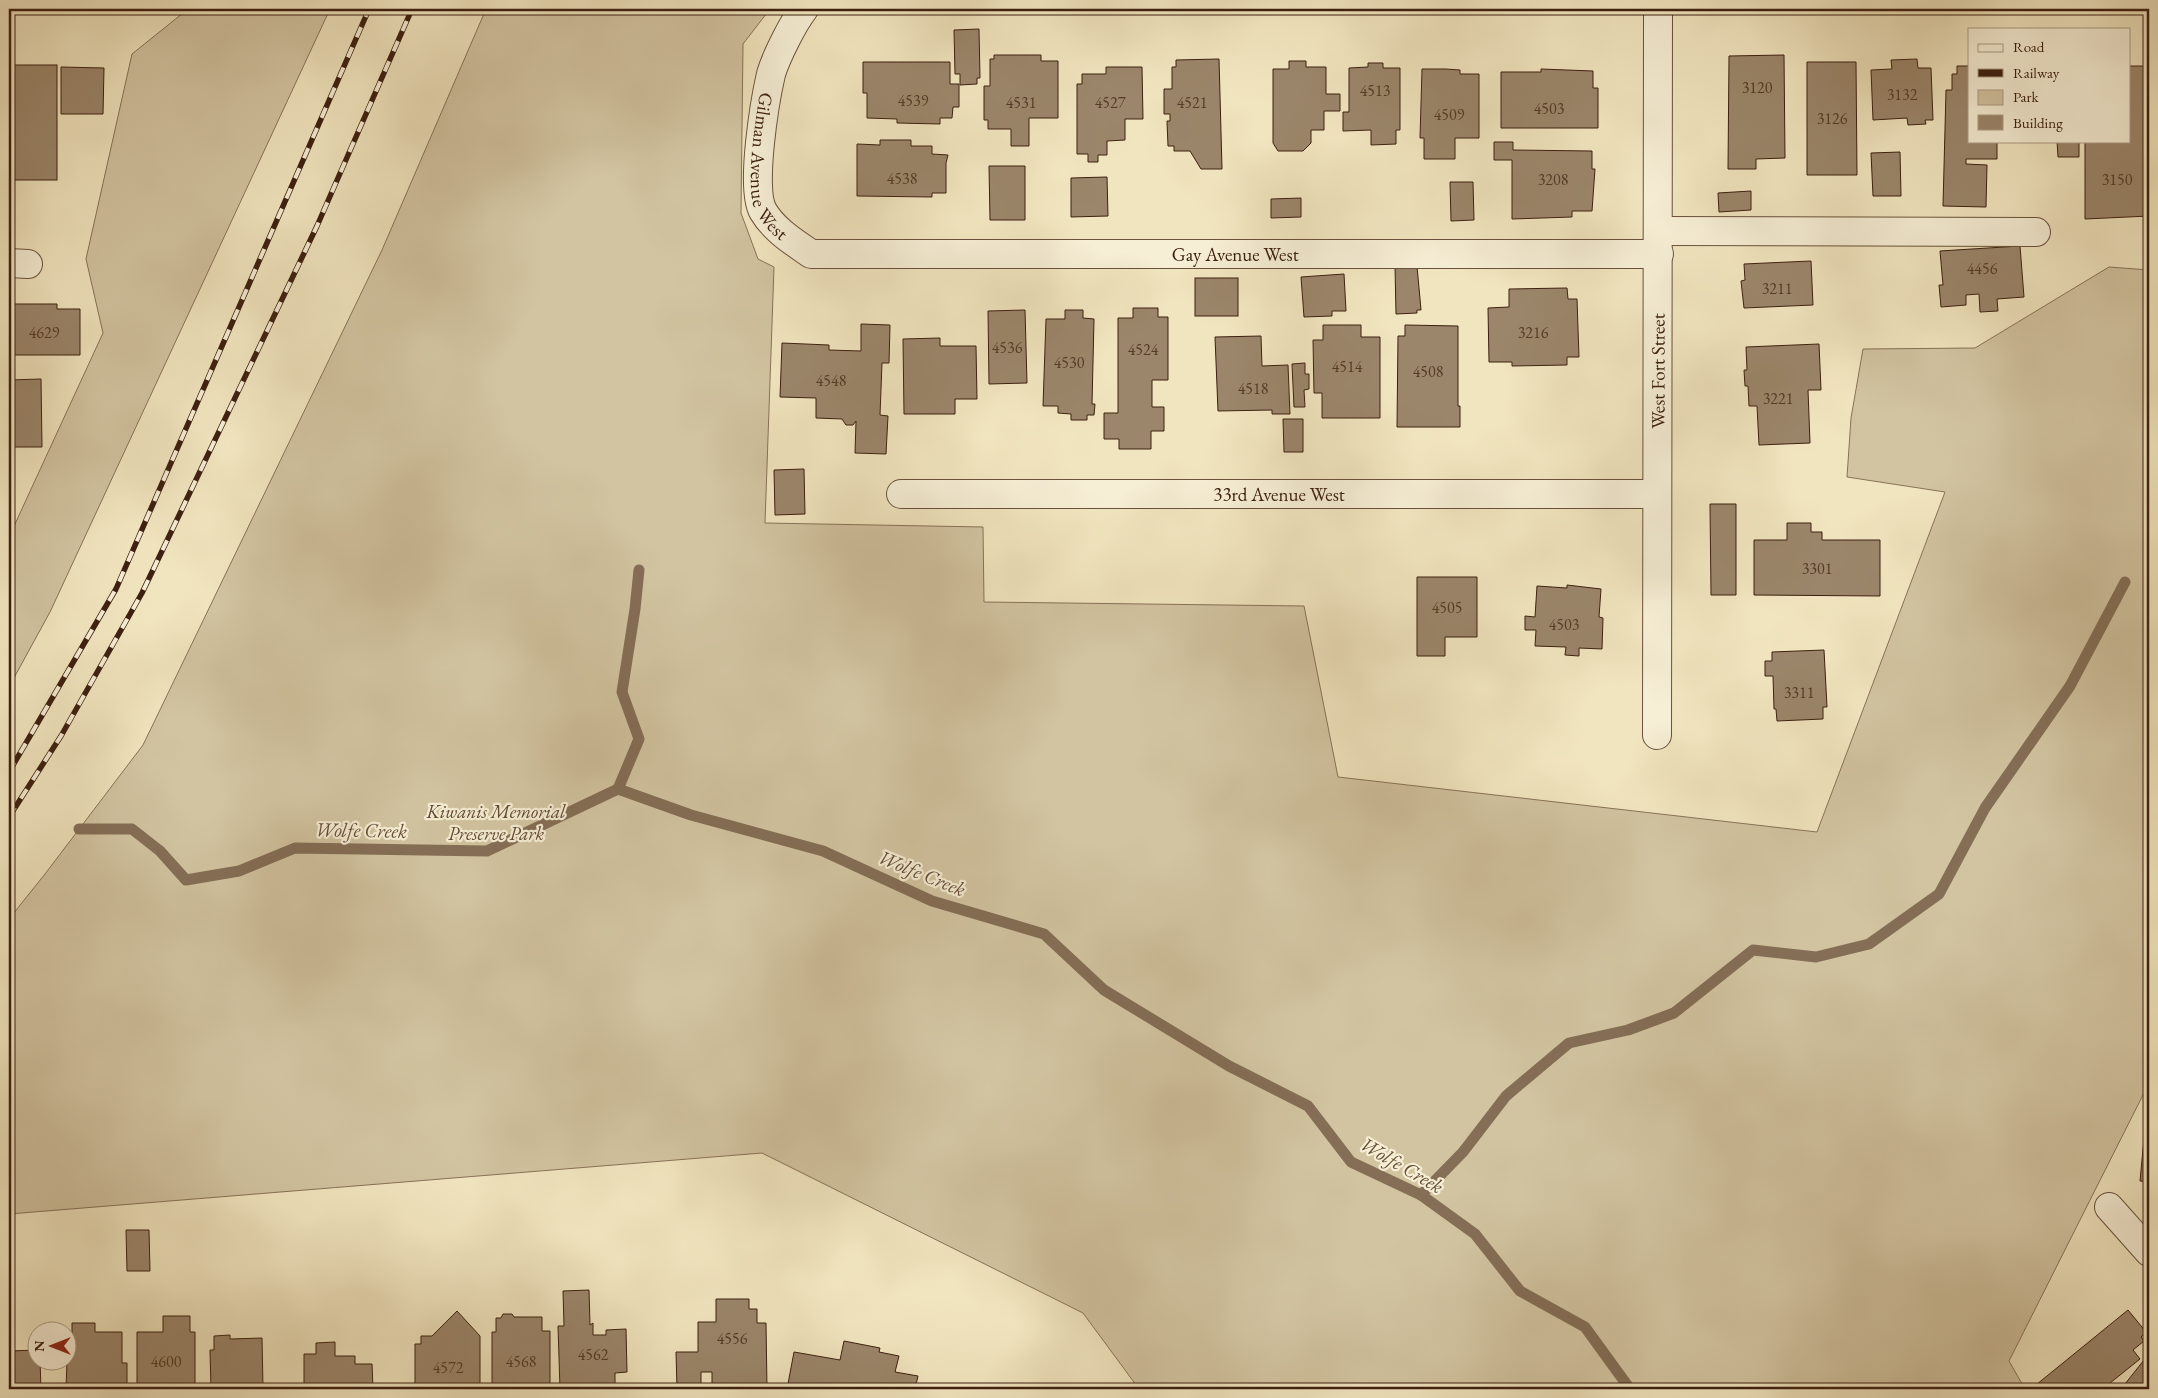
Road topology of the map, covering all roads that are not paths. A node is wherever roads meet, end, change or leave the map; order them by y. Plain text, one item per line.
1 (804, 9) edge
2 (1658, 9) edge
3 (2036, 232) dead end
4 (1659, 242) junction
5 (811, 254) joint
6 (901, 494) dead end
7 (1656, 494) junction
8 (1656, 734) dead end
9 (2109, 1207) dead end
10 (2149, 1252) edge

1 - 5 street, Gilman Avenue West
2 - 4 street, West Fort Street
3 - 4 street, Gay Avenue West
4 - 5 street, Gay Avenue West
4 - 7 street, West Fort Street
6 - 7 street, 33rd Avenue West
7 - 8 street, West Fort Street
9 - 10 street

